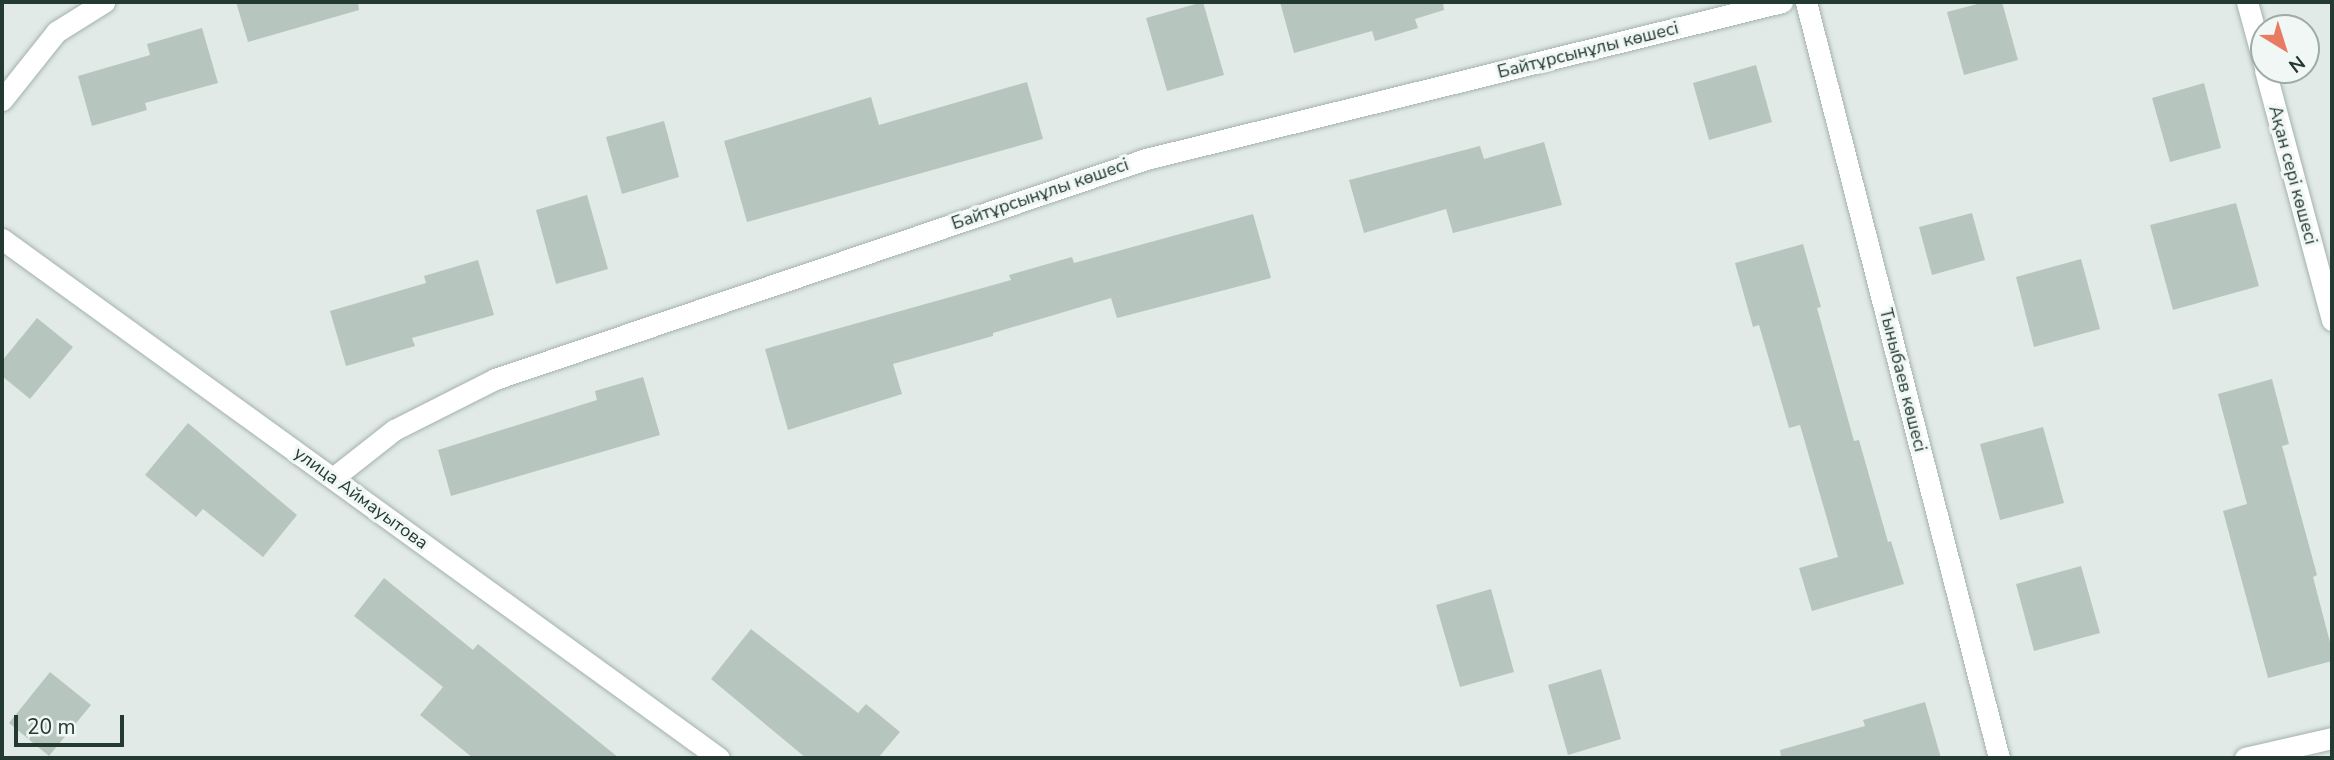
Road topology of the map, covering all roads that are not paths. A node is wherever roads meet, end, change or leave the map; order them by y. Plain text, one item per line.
1 (104, 2) edge
2 (1782, 2) edge
3 (1806, 2) edge
4 (2270, 84) edge
5 (2, 100) edge
6 (2, 239) edge
7 (2332, 320) edge
8 (332, 478) junction
9 (2332, 738) edge
10 (719, 758) edge
11 (1999, 758) edge
12 (2245, 758) edge

1 - 5 street
2 - 8 street, Байтұрсынұлы көшесі
3 - 11 street, Тыныбаев көшесі
4 - 7 street, Ақан сері көшесі
6 - 8 street, улица Аймауытова
8 - 10 street, улица Аймауытова
9 - 12 street

